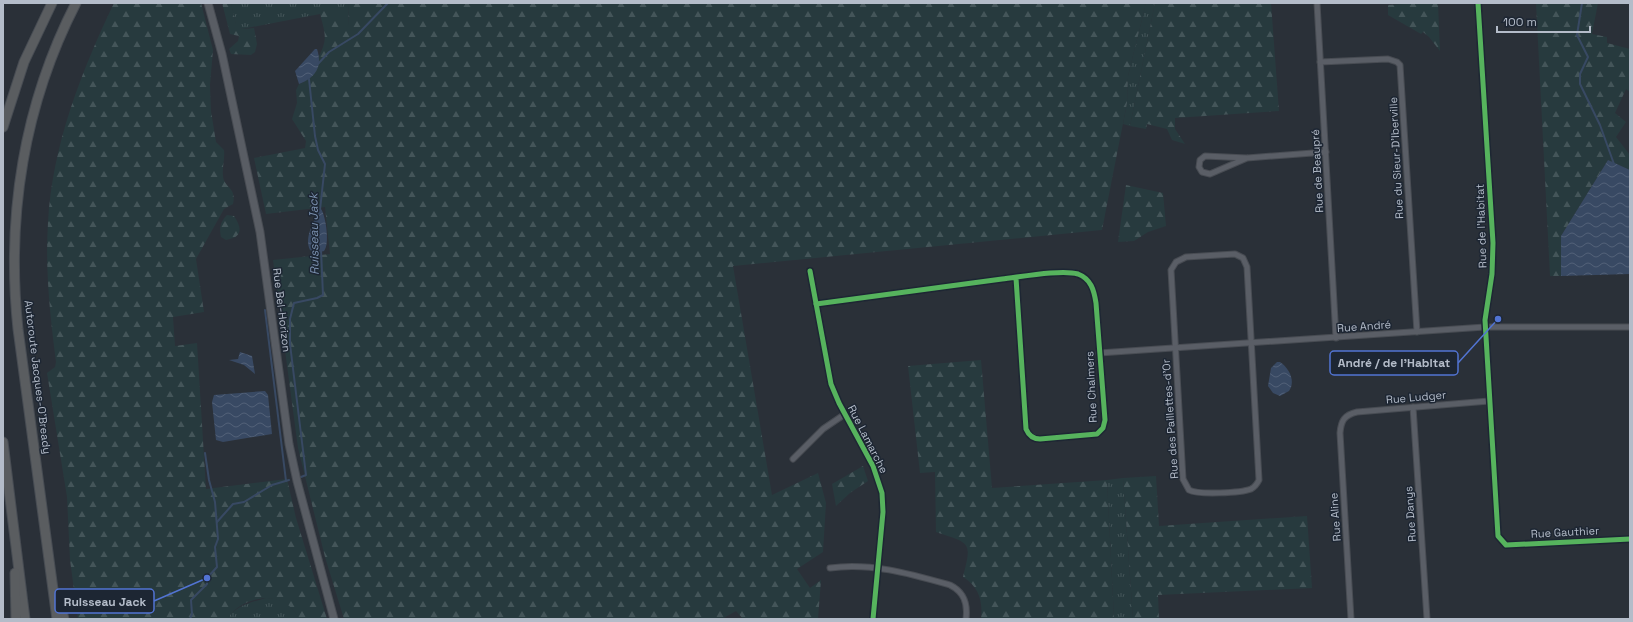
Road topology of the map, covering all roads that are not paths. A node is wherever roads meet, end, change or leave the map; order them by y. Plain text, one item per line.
1 (52, 3) edge
2 (76, 3) edge
3 (208, 3) edge
4 (1317, 3) edge
5 (1478, 3) edge
6 (1320, 62) junction
7 (3, 127) edge
8 (1326, 152) junction
9 (1246, 158) junction
10 (810, 271) dead end
11 (1016, 278) junction
12 (816, 304) junction
13 (1485, 327) junction
14 (1630, 327) edge
15 (1417, 332) junction
16 (1336, 338) junction
17 (1252, 342) junction
18 (1175, 348) junction
19 (1099, 353) junction
20 (1489, 401) junction
21 (1412, 407) junction
22 (845, 414) junction
23 (1346, 416) joint
24 (3, 442) edge
25 (793, 459) dead end
26 (13, 520) junction
27 (47, 538) junction
28 (1630, 539) edge
29 (1502, 543) joint
30 (830, 568) dead end
31 (878, 569) junction
32 (16, 619) edge
33 (26, 619) edge
34 (57, 619) edge
35 (64, 619) edge
36 (334, 619) edge
37 (873, 619) edge
38 (966, 619) edge
39 (1351, 619) edge
40 (1427, 619) edge

1 - 7 highway
2 - 27 highway, Autoroute Jacques-O'Bready
3 - 36 street, Rue Bel-Horizon
4 - 6 street, Rue de Beaupré
5 - 13 street, Rue de l'Habitat
6 - 8 street, Rue de Beaupré
6 - 15 street, Rue du Sieur-D'Iberville
8 - 9 street
8 - 16 street, Rue de Beaupré
9 - 9 street
10 - 12 street, Rue Lamarche
11 - 12 street, Rue Chalmers
11 - 19 street, Rue Chalmers
11 - 19 street, Rue Chalmers
12 - 22 street, Rue Lamarche
13 - 14 street, Rue André
13 - 15 street, Rue André
13 - 20 street, Rue de l'Habitat
15 - 16 street, Rue André
16 - 17 street, Rue André
17 - 18 street, Rue André
17 - 18 street
17 - 18 street, Rue des Paillettes-d'Or
18 - 19 street, Rue André
20 - 21 street, Rue Ludger
20 - 29 street, Rue de l'Habitat
21 - 23 street, Rue Ludger
21 - 40 street, Rue Danys
22 - 25 street
22 - 31 street, Rue Lamarche
23 - 39 street, Rue Aline
24 - 26 highway
26 - 32 highway
26 - 33 highway
27 - 34 highway, Autoroute Jacques-O'Bready
27 - 35 highway
28 - 29 street, Rue Gauthier
30 - 31 street
31 - 37 street, Rue Lamarche
31 - 38 street

